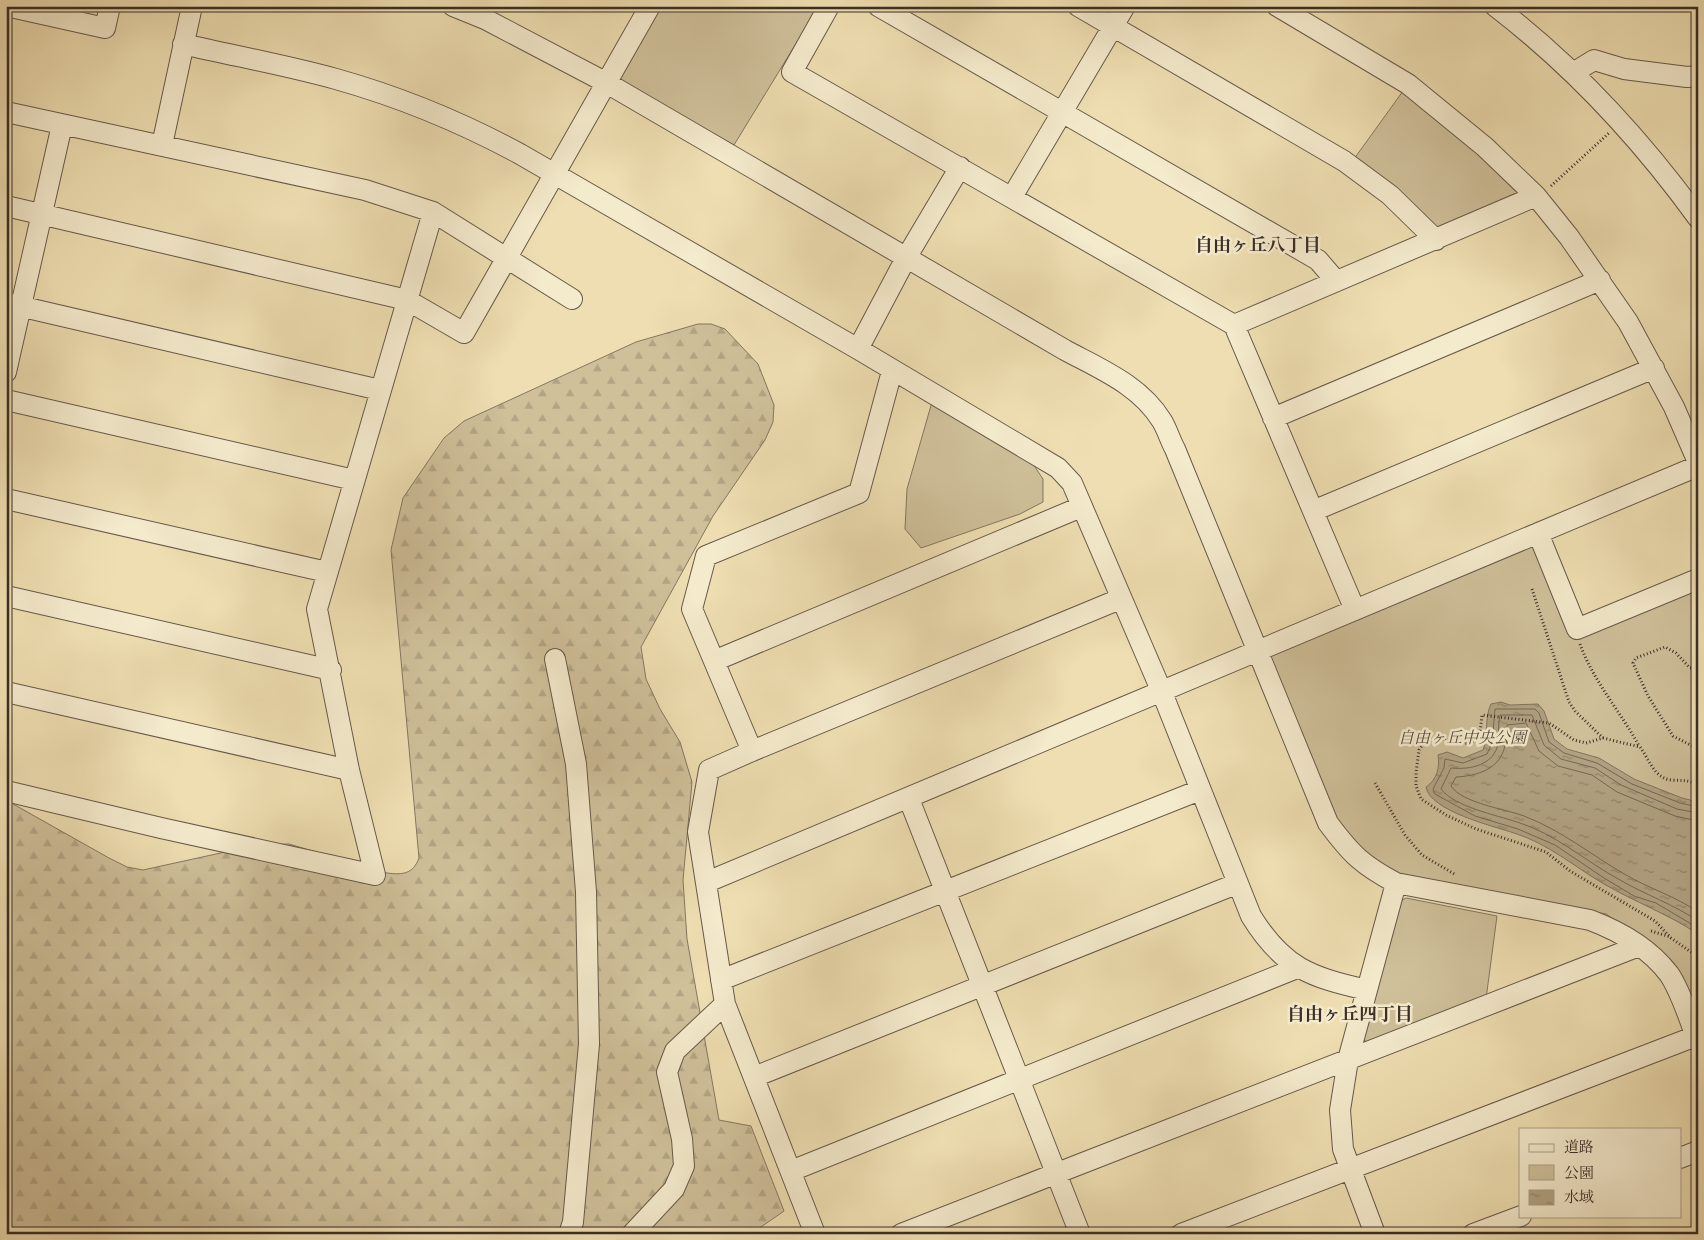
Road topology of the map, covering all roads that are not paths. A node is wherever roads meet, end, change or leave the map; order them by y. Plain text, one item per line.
1 (6, 6) edge
2 (110, 6) edge
3 (192, 6) edge
4 (453, 6) edge
5 (650, 6) edge
6 (829, 6) edge
7 (878, 6) edge
8 (1078, 6) edge
9 (1125, 6) edge
10 (1277, 6) edge
11 (1494, 6) edge
12 (1113, 26) junction
13 (183, 44) junction
14 (1573, 73) junction
15 (1698, 76) edge
16 (605, 82) junction
17 (6, 112) edge
18 (1063, 112) junction
19 (62, 125) junction
20 (162, 144) junction
21 (960, 167) junction
22 (553, 175) junction
23 (1536, 196) junction
24 (1012, 198) junction
25 (6, 206) edge
26 (433, 212) junction
27 (42, 214) junction
28 (1698, 218) edge
29 (1436, 240) junction
30 (506, 257) junction
31 (906, 258) junction
32 (1600, 280) junction
33 (1336, 281) junction
34 (572, 299) dead end
35 (406, 300) junction
36 (14, 304) edge
37 (1234, 325) junction
38 (858, 349) junction
39 (1654, 368) junction
40 (892, 371) junction
41 (6, 372) edge
42 (380, 390) junction
43 (6, 400) edge
44 (1273, 418) junction
45 (1698, 462) edge
46 (1698, 466) edge
47 (354, 480) junction
48 (6, 499) edge
49 (1081, 507) junction
50 (1313, 511) junction
51 (1538, 533) junction
52 (327, 572) junction
53 (1698, 579) edge
54 (6, 596) edge
55 (1120, 599) junction
56 (1355, 610) junction
57 (1259, 650) junction
58 (555, 659) dead end
59 (714, 661) junction
60 (331, 670) junction
61 (1161, 690) junction
62 (6, 692) edge
63 (752, 751) junction
64 (350, 770) junction
65 (6, 790) edge
66 (1200, 790) junction
67 (909, 799) junction
68 (707, 882) junction
69 (1396, 883) junction
70 (1236, 884) junction
71 (945, 892) junction
72 (1639, 946) junction
73 (1297, 968) junction
74 (721, 980) junction
75 (982, 986) junction
76 (1367, 990) junction
77 (725, 1004) junction
78 (1697, 1039) edge
79 (1348, 1060) junction
80 (754, 1077) junction
81 (1019, 1081) junction
82 (1698, 1151) edge
83 (1682, 1157) edge
84 (1350, 1169) junction
85 (791, 1171) junction
86 (1056, 1173) junction
87 (1519, 1217) edge
88 (569, 1234) edge
89 (632, 1234) edge
90 (816, 1234) edge
91 (901, 1234) edge
92 (1080, 1234) edge
93 (1181, 1234) edge
94 (1375, 1234) edge
95 (1473, 1234) edge

1 - 2 street
3 - 13 street
4 - 16 street
5 - 16 street
6 - 21 street
7 - 18 street
8 - 12 street
9 - 12 street
10 - 23 street
11 - 14 street
12 - 18 street
12 - 29 street
13 - 20 street
13 - 22 street
14 - 15 street
14 - 28 street
16 - 22 street
16 - 31 street
17 - 19 street
18 - 24 street
18 - 33 street
19 - 20 street
19 - 27 street
20 - 26 street
21 - 24 street
21 - 31 street
22 - 30 street
22 - 38 street
23 - 29 street
23 - 32 street
24 - 37 street
25 - 27 street
26 - 30 street
26 - 35 street
27 - 35 street
27 - 36 street
29 - 33 street
30 - 34 street
30 - 35 street
31 - 38 street
31 - 57 street
32 - 39 street
32 - 44 street
33 - 37 street
35 - 42 street
36 - 41 street
36 - 42 street
37 - 44 street
38 - 40 street
39 - 45 street
39 - 50 street
40 - 49 street
40 - 59 street
42 - 47 street
43 - 47 street
44 - 50 street
46 - 51 street
47 - 52 street
48 - 52 street
49 - 55 street
49 - 59 street
50 - 56 street
51 - 53 street
51 - 56 street
52 - 60 street
54 - 60 street
55 - 61 street
55 - 63 street
56 - 57 street
57 - 61 street
57 - 69 street
58 - 88 street
59 - 63 street
60 - 64 street
61 - 66 street
61 - 67 street
62 - 64 street
63 - 68 street
64 - 65 street
66 - 70 street
66 - 71 street
67 - 68 street
67 - 71 street
68 - 74 street
69 - 72 street
69 - 76 street
70 - 73 street
70 - 75 street
71 - 74 street
71 - 75 street
72 - 78 street
72 - 79 street
73 - 76 street
73 - 81 street
74 - 77 street
75 - 80 street
75 - 81 street
76 - 79 street
77 - 80 street
77 - 89 street
78 - 84 street
79 - 84 street
79 - 86 street
80 - 85 street
81 - 85 street
81 - 86 street
82 - 83 street
84 - 93 street
84 - 94 street
85 - 90 street
86 - 91 street
86 - 92 street
87 - 95 street

